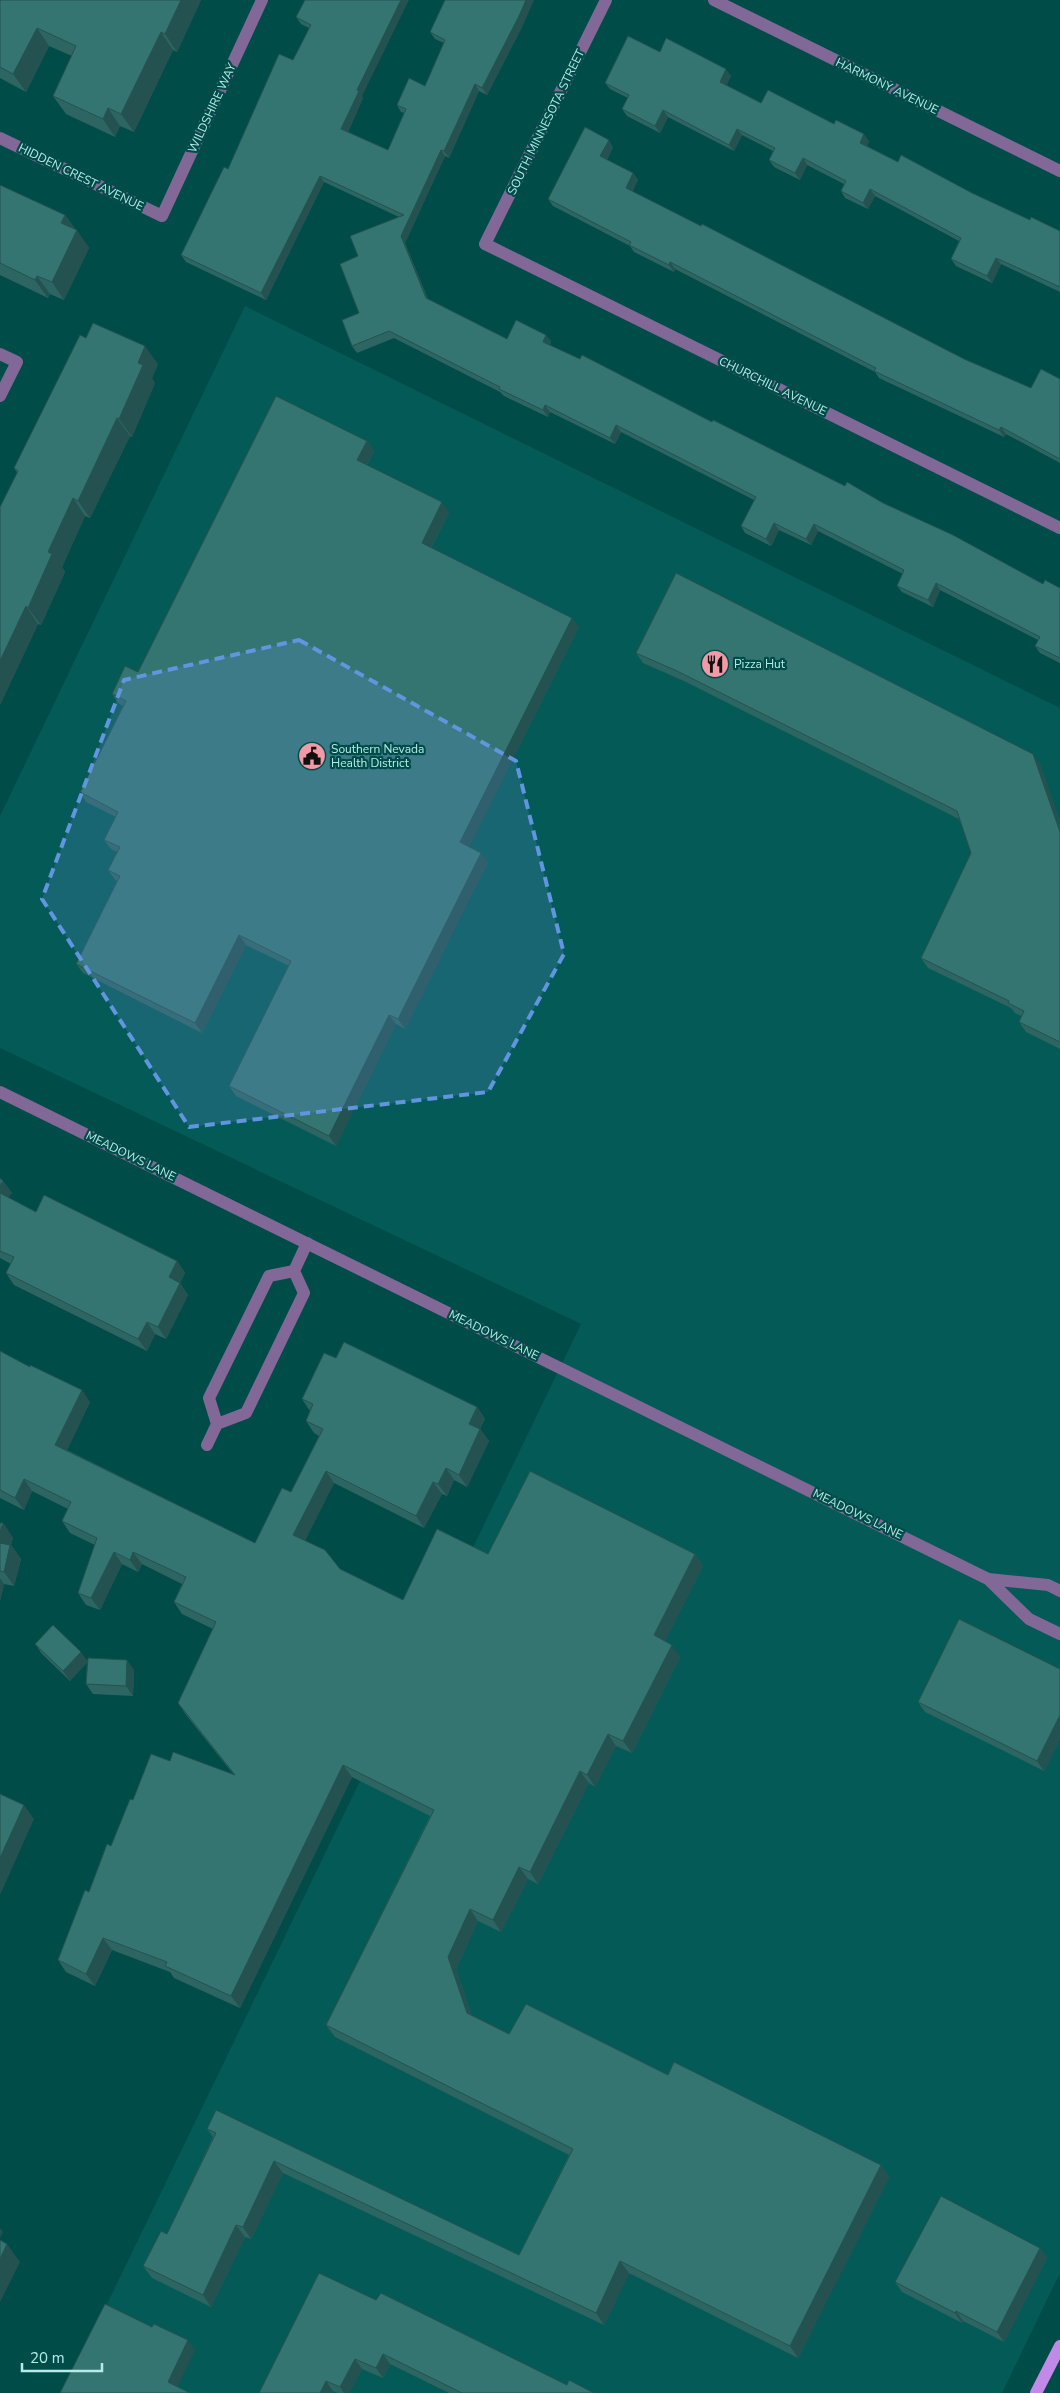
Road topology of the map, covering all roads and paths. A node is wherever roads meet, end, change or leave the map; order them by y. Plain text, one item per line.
1 (262, 0) edge
2 (606, 0) edge
3 (714, 0) edge
4 (0, 138) edge
5 (1060, 171) edge
6 (162, 216) joint
7 (485, 244) joint
8 (0, 354) edge
9 (0, 396) edge
10 (1060, 528) edge
11 (0, 1092) edge
12 (307, 1243) junction
13 (294, 1270) junction
14 (218, 1424) junction
15 (207, 1445) dead end
16 (988, 1579) junction
17 (1060, 1591) edge
18 (1060, 1634) edge
19 (1060, 2346) edge
20 (1036, 2393) edge

1 - 6 street, WILDSHIRE WAY
2 - 7 street, SOUTH MINNESOTA STREET
3 - 5 street, HARMONY AVENUE
4 - 6 street, HIDDEN CREST AVENUE
7 - 10 street, CHURCHILL AVENUE
8 - 9 street
11 - 12 street, MEADOWS LANE
12 - 13 street
12 - 16 street, MEADOWS LANE
13 - 14 street
13 - 14 street
14 - 15 street
16 - 17 street, MEADOWS LANE
16 - 18 street, MEADOWS LANE
19 - 20 main road

